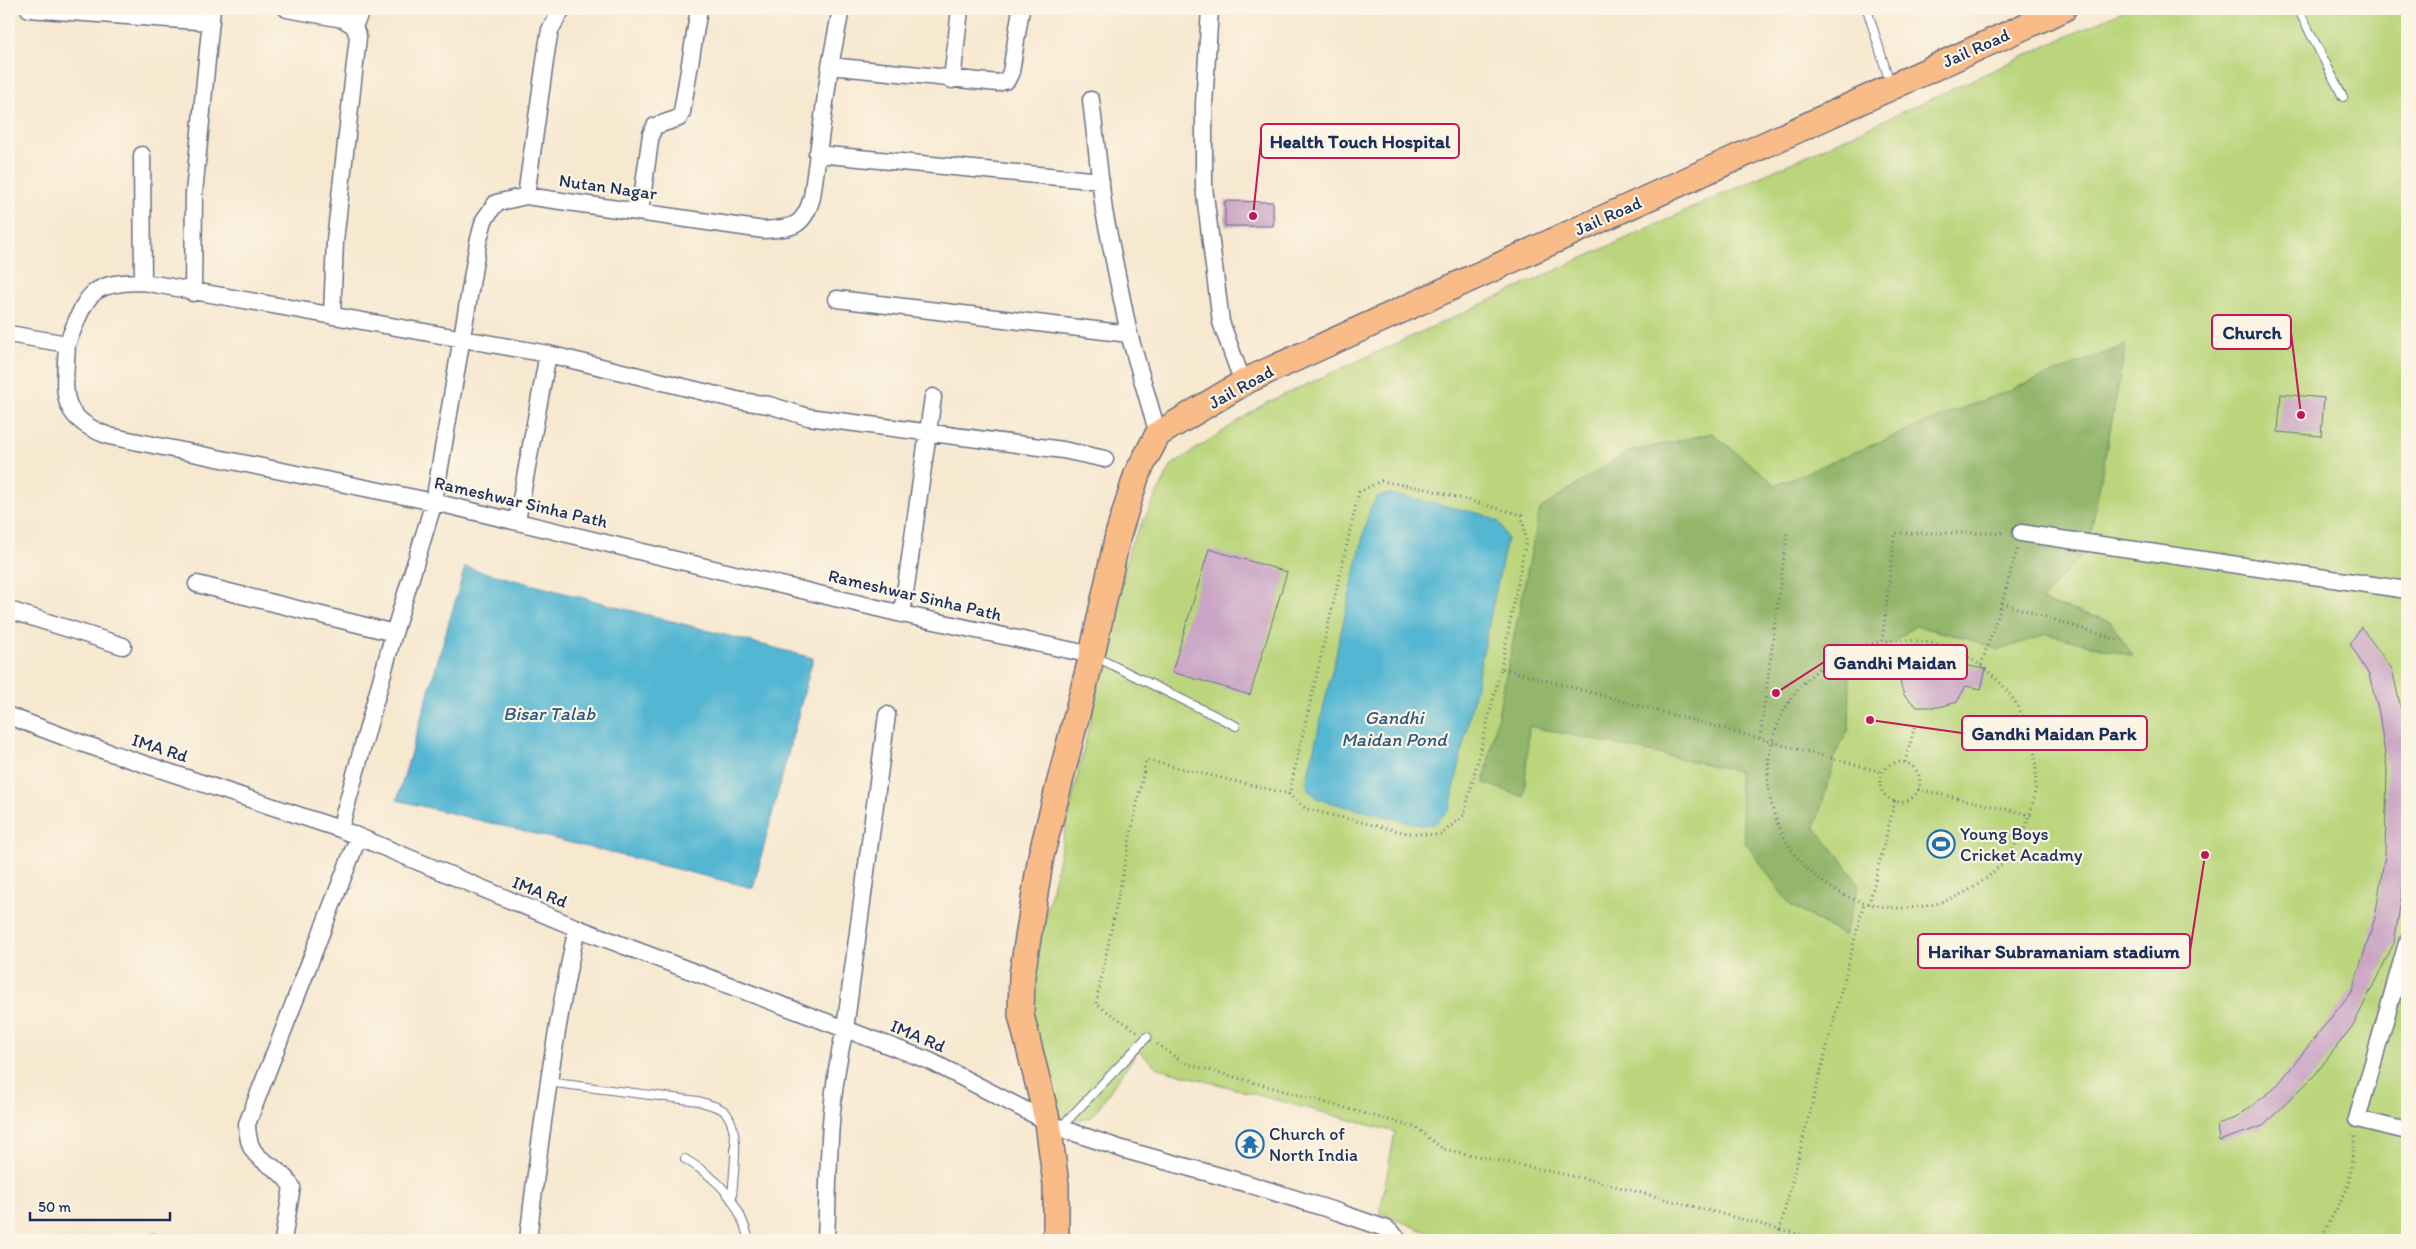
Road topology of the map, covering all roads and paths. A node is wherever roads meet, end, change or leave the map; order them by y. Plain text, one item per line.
1 (29, 9) edge
2 (287, 9) edge
3 (362, 9) edge
4 (562, 9) edge
5 (699, 9) edge
6 (841, 9) edge
7 (960, 9) edge
8 (1021, 9) edge
9 (1210, 9) edge
10 (1867, 9) edge
11 (2063, 9) edge
12 (2298, 9) edge
13 (212, 15) edge
14 (354, 26) junction
15 (830, 66) junction
16 (952, 80) junction
17 (1891, 87) junction
18 (2343, 97) dead end
19 (1091, 100) dead end
20 (817, 154) junction
21 (142, 156) dead end
22 (1101, 181) junction
23 (526, 196) junction
24 (640, 212) junction
25 (143, 282) junction
26 (193, 292) junction
27 (836, 299) dead end
28 (332, 316) junction
29 (9, 334) edge
30 (1129, 334) junction
31 (462, 338) junction
32 (68, 344) junction
33 (548, 354) junction
34 (1243, 383) junction
35 (933, 397) dead end
36 (928, 433) junction
37 (1158, 434) junction
38 (1105, 459) dead end
39 (434, 502) junction
40 (517, 521) junction
41 (1787, 533) dead end
42 (2021, 533) junction
43 (197, 584) dead end
44 (2407, 590) edge
45 (2002, 603) junction
46 (9, 610) edge
47 (902, 614) junction
48 (394, 633) junction
49 (2117, 640) dead end
50 (1882, 641) junction
51 (123, 646) dead end
52 (1092, 655) junction
53 (1981, 665) junction
54 (1501, 668) junction
55 (887, 715) dead end
56 (9, 716) edge
57 (1915, 725) dead end
58 (1236, 726) dead end
59 (1760, 738) junction
60 (1771, 742) junction
61 (1905, 762) junction
62 (1882, 772) junction
63 (1918, 789) junction
64 (1289, 794) junction
65 (1895, 801) junction
66 (2031, 815) junction
67 (340, 829) junction
68 (358, 838) junction
69 (1864, 903) junction
70 (1869, 904) junction
71 (577, 928) junction
72 (2407, 943) edge
73 (846, 1028) junction
74 (1147, 1037) junction
75 (547, 1082) junction
76 (2357, 1119) junction
77 (1054, 1126) junction
78 (2407, 1132) edge
79 (685, 1159) dead end
80 (732, 1198) junction
81 (1779, 1230) junction
82 (284, 1240) edge
83 (528, 1240) edge
84 (749, 1240) edge
85 (826, 1240) edge
86 (1056, 1240) edge
87 (1399, 1240) edge
88 (1777, 1240) edge
89 (1821, 1240) edge
90 (2320, 1240) edge

1 - 13 street
2 - 14 street
3 - 14 street
4 - 23 street
5 - 24 street
6 - 15 street, Nutan Nagar
7 - 16 street
8 - 16 street
9 - 34 street
10 - 17 lane
11 - 17 main road, Jail Road
12 - 18 lane
13 - 26 street
14 - 28 street
15 - 16 street
15 - 20 street, Nutan Nagar
17 - 34 main road, Jail Road
19 - 22 street
20 - 22 street
20 - 24 street, Nutan Nagar
21 - 25 street
22 - 30 street
23 - 24 street, Nutan Nagar
23 - 31 street, Nutan Nagar
25 - 26 street, Rameshwar Sinha Path
25 - 32 street, Rameshwar Sinha Path
26 - 28 street, Rameshwar Sinha Path
27 - 30 street
28 - 31 street, Rameshwar Sinha Path
29 - 32 street
30 - 37 street
31 - 33 street, Rameshwar Sinha Path
31 - 39 street, Nutan Nagar
32 - 39 street, Rameshwar Sinha Path
33 - 36 street, Rameshwar Sinha Path
33 - 40 street
34 - 37 main road, Jail Road
35 - 36 street
36 - 38 street, Rameshwar Sinha Path
36 - 47 street
37 - 52 main road
39 - 40 street, Rameshwar Sinha Path
39 - 48 street, Nutan Nagar
40 - 47 street, Rameshwar Sinha Path
41 - 59 path
42 - 44 street
42 - 45 path
42 - 50 path
43 - 48 street
45 - 49 path
45 - 53 path
46 - 51 street
47 - 52 street, Rameshwar Sinha Path
48 - 67 street, Nutan Nagar
50 - 53 path
50 - 60 path
52 - 58 lane
52 - 77 main road
53 - 66 path
54 - 59 path
54 - 64 path
54 - 64 path
55 - 73 street
56 - 67 street, IMA Rd
57 - 61 path
59 - 60 path
60 - 62 path
60 - 69 path
61 - 62 path
61 - 63 path
62 - 65 path
63 - 65 path
63 - 66 path
64 - 74 path
65 - 70 path
66 - 70 path
67 - 68 street, IMA Rd
68 - 71 street, IMA Rd
68 - 82 street
69 - 70 path
69 - 81 path
71 - 73 street, IMA Rd
71 - 75 street
72 - 76 street
73 - 77 street, IMA Rd
73 - 85 street
74 - 77 lane
74 - 81 path
75 - 80 lane
75 - 83 street
76 - 78 street
76 - 90 path
77 - 86 main road
77 - 87 street, IMA Rd
79 - 80 lane
80 - 84 lane
81 - 88 path
81 - 89 path

